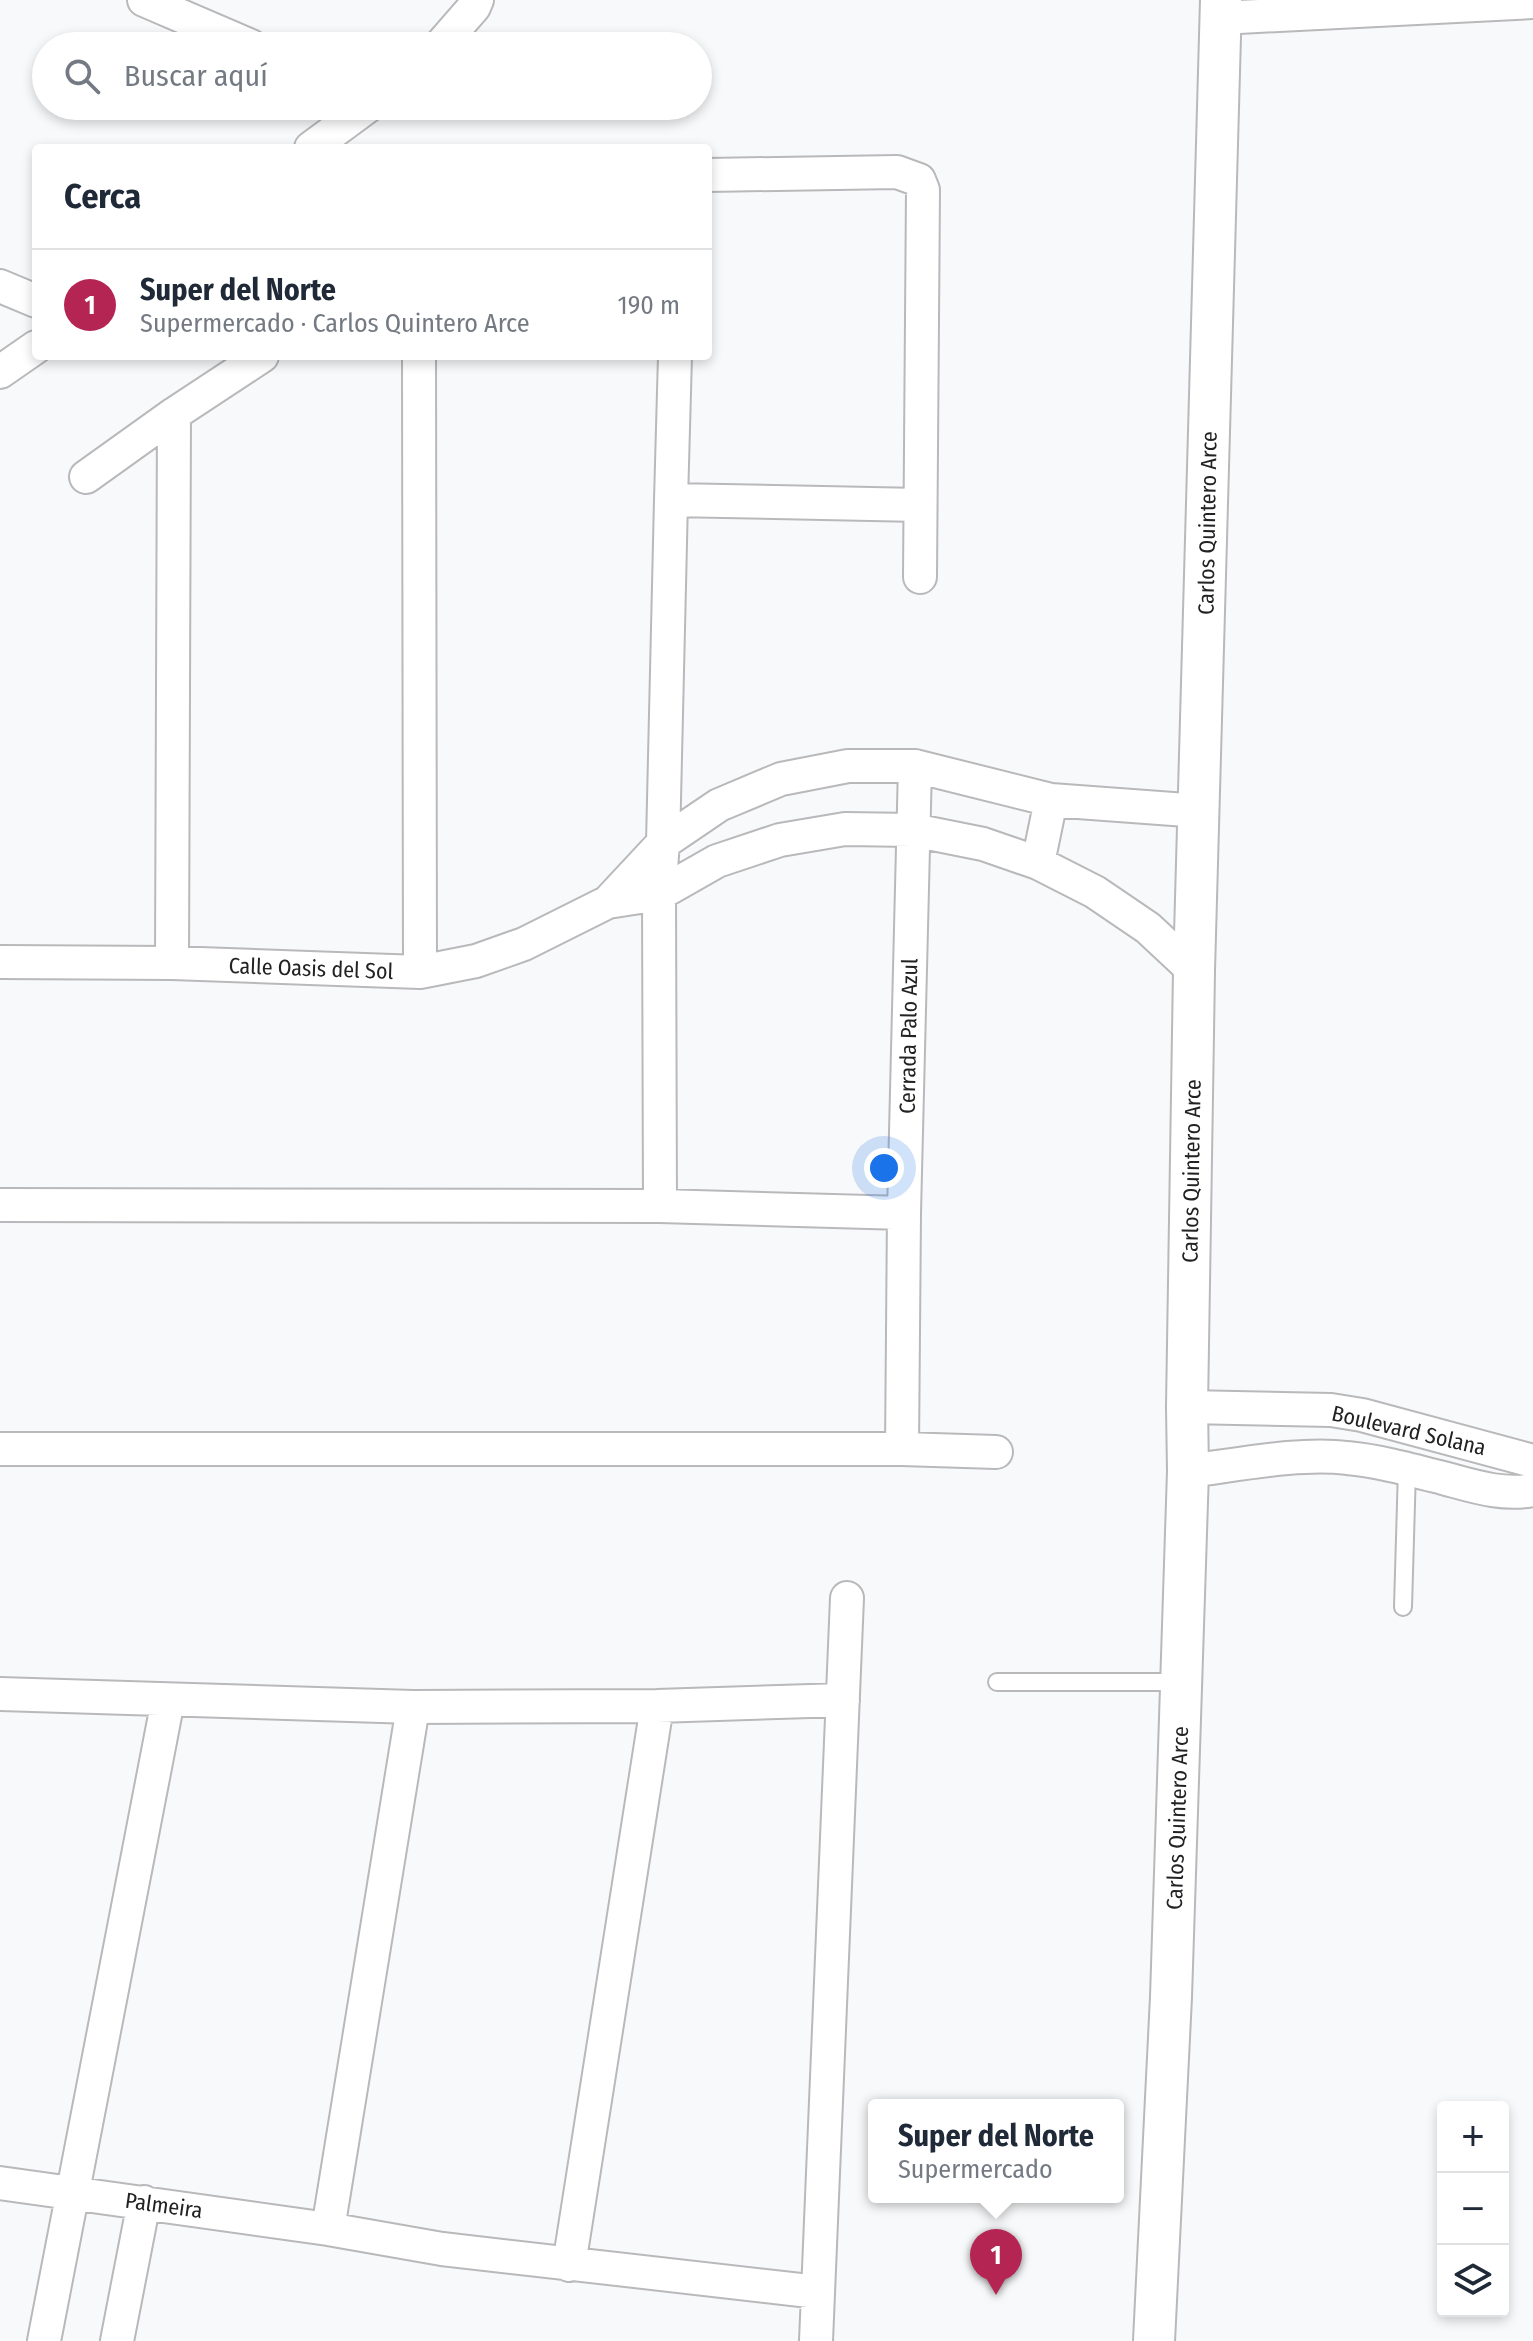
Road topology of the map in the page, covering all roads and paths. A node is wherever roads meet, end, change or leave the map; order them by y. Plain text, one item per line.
1 (144, 0) edge
2 (1533, 2) edge
3 (475, 3) edge
4 (1220, 9) edge
5 (218, 32) edge
6 (451, 32) edge
7 (349, 120) edge
8 (316, 144) edge
9 (712, 175) edge
10 (0, 286) edge
11 (32, 299) edge
12 (32, 350) edge
13 (256, 360) edge
14 (419, 360) edge
15 (675, 360) edge
16 (0, 372) edge
17 (174, 414) junction
18 (86, 477) dead end
19 (671, 500) junction
20 (920, 505) junction
21 (920, 577) dead end
22 (915, 766) junction
23 (1051, 800) junction
24 (1200, 811) junction
25 (913, 830) junction
26 (663, 843) junction
27 (1038, 863) junction
28 (659, 894) junction
29 (608, 902) junction
30 (0, 962) edge
31 (172, 963) junction
32 (1194, 971) junction
33 (420, 972) junction
34 (0, 1205) edge
35 (660, 1206) junction
36 (904, 1213) junction
37 (1187, 1407) junction
38 (0, 1449) edge
39 (902, 1449) junction
40 (996, 1452) dead end
41 (1533, 1461) edge
42 (1407, 1469) junction
43 (1188, 1471) junction
44 (1533, 1490) edge
45 (847, 1598) dead end
46 (1403, 1607) dead end
47 (997, 1682) dead end
48 (1182, 1682) junction
49 (0, 1694) edge
50 (168, 1700) junction
51 (843, 1700) junction
52 (657, 1706) junction
53 (413, 1707) junction
54 (0, 2183) edge
55 (73, 2192) junction
56 (144, 2202) junction
57 (328, 2229) junction
58 (569, 2265) junction
59 (818, 2292) junction
60 (44, 2341) edge
61 (117, 2341) edge
62 (816, 2341) edge
63 (1154, 2341) edge

1 - 5 street
2 - 4 street
3 - 6 street
4 - 24 street, Carlos Quintero Arce
7 - 8 street
9 - 20 street
10 - 11 street
12 - 16 street
13 - 17 street
14 - 33 street
15 - 19 street
17 - 18 street
17 - 31 street
19 - 20 street
19 - 26 street
20 - 21 street
22 - 23 street, Calle Oasis del Sol
22 - 25 street, Cerrada Palo Azul
22 - 26 street, Calle Oasis del Sol
23 - 24 street, Calle Oasis del Sol
23 - 27 street
24 - 32 street, Carlos Quintero Arce
25 - 27 street, Calle Oasis del Sol
25 - 28 street, Calle Oasis del Sol
25 - 36 street, Cerrada Palo Azul
26 - 28 street
26 - 29 street, Calle Oasis del Sol
27 - 32 street, Calle Oasis del Sol
28 - 29 street, Calle Oasis del Sol
28 - 35 street
29 - 33 street, Calle Oasis del Sol
30 - 31 street, Calle Oasis del Sol
31 - 33 street, Calle Oasis del Sol
32 - 37 street, Carlos Quintero Arce
34 - 35 street
35 - 36 street
36 - 39 street, Cerrada Palo Azul
37 - 41 street, Boulevard Solana
37 - 43 street, Carlos Quintero Arce
38 - 39 street
39 - 40 street
42 - 43 street, Boulevard Solana
42 - 44 street, Boulevard Solana
42 - 46 lane
43 - 48 street, Carlos Quintero Arce
45 - 51 street
47 - 48 lane
48 - 63 street, Carlos Quintero Arce
49 - 50 street
50 - 53 street
50 - 55 street
51 - 52 street
51 - 59 street
52 - 53 street
52 - 58 street
53 - 57 street
54 - 55 street, Palmeira
55 - 56 street, Palmeira
55 - 60 street
56 - 57 street, Palmeira
56 - 61 street
57 - 58 street, Palmeira
58 - 59 street, Palmeira
59 - 62 street

